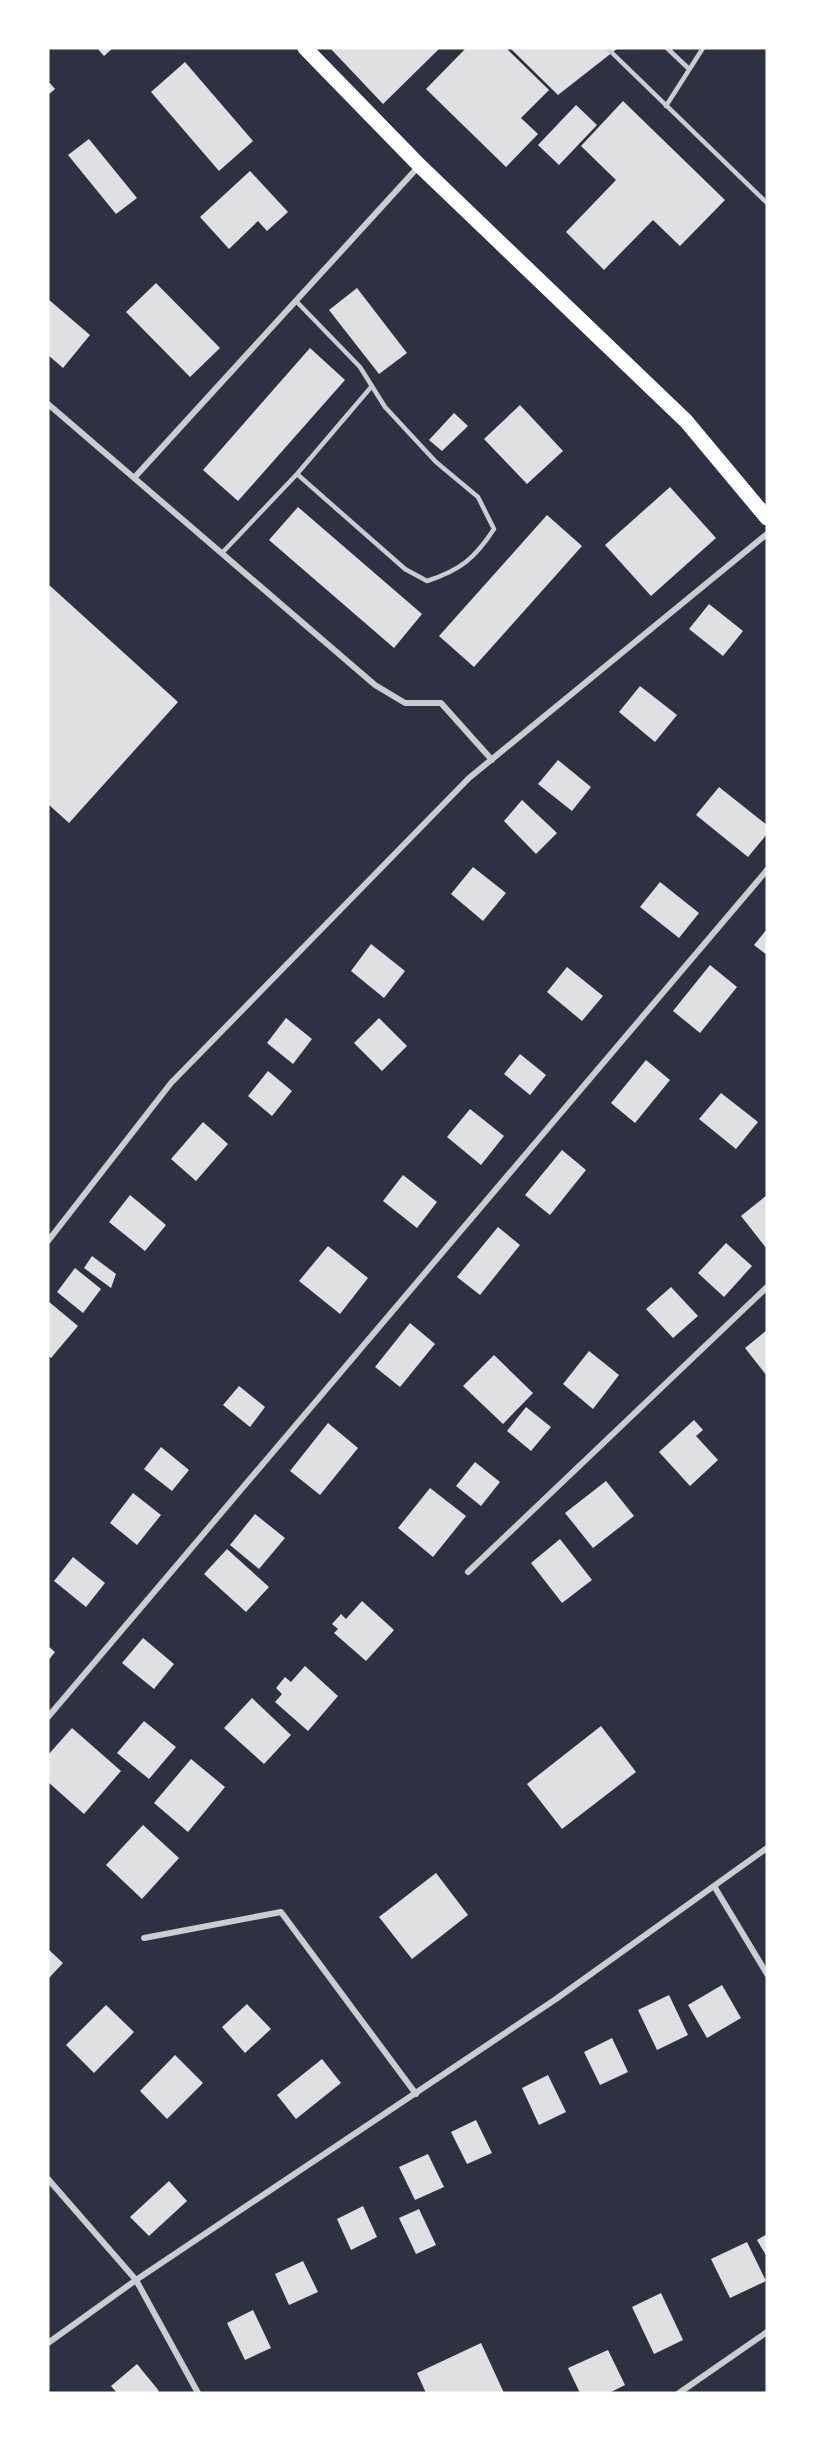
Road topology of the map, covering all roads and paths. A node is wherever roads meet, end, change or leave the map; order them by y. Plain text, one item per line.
1 (305, 48) edge
2 (607, 48) edge
3 (667, 48) edge
4 (703, 48) edge
5 (689, 69) junction
6 (666, 106) junction
7 (420, 166) junction
8 (767, 203) edge
9 (296, 301) junction
10 (372, 386) junction
11 (48, 404) edge
12 (297, 474) junction
13 (134, 478) junction
14 (767, 518) edge
15 (767, 534) edge
16 (222, 553) junction
17 (492, 760) junction
18 (767, 870) edge
19 (48, 1241) edge
20 (767, 1287) edge
21 (468, 1572) dead end
22 (48, 1717) edge
23 (767, 1848) edge
24 (714, 1886) junction
25 (144, 1938) dead end
26 (767, 1974) edge
27 (416, 2094) junction
28 (48, 2179) edge
29 (136, 2280) junction
30 (767, 2332) edge
31 (48, 2343) edge
32 (198, 2393) edge
33 (679, 2393) edge

1 - 7 main road
2 - 6 lane
3 - 5 lane
4 - 5 lane
5 - 6 lane
6 - 8 lane
7 - 9 street
7 - 14 main road
9 - 10 lane
9 - 13 street
10 - 12 lane
10 - 12 lane
11 - 13 street
12 - 16 lane
13 - 16 street
15 - 17 street
16 - 17 street
17 - 19 street
18 - 22 street
20 - 21 street
23 - 24 street
24 - 26 street
24 - 27 street
25 - 27 street
27 - 29 street
28 - 29 street
29 - 31 street
29 - 32 street
30 - 33 street

